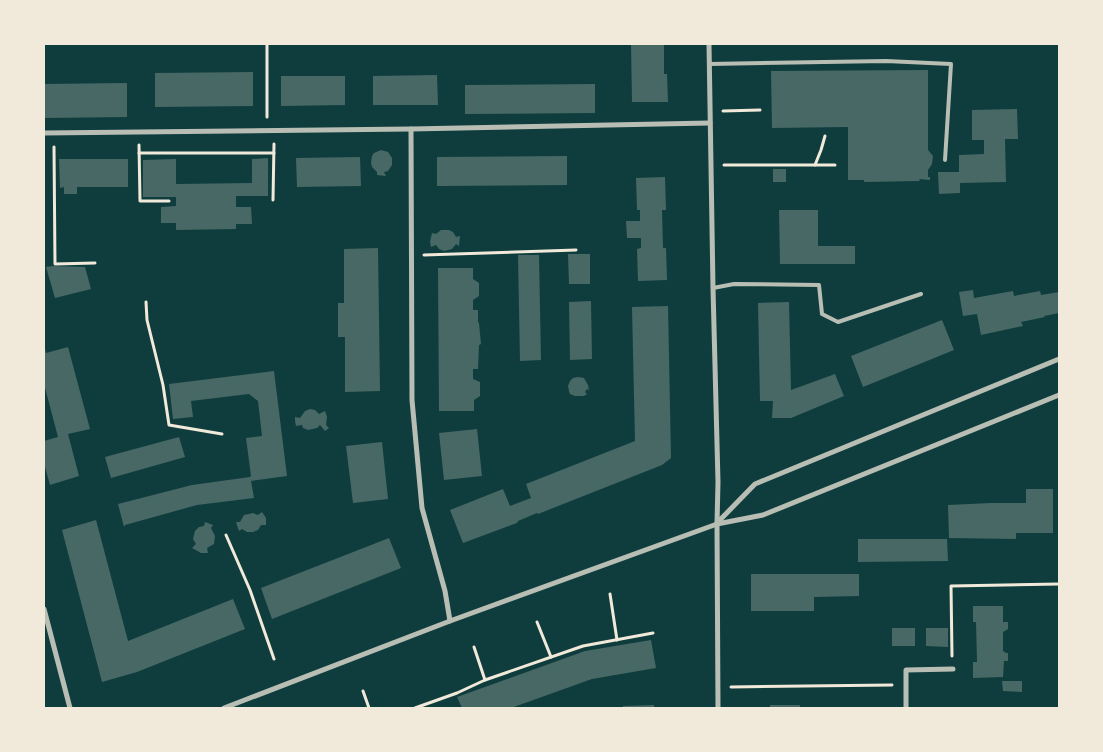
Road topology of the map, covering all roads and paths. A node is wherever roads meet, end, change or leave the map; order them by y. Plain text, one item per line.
1 (267, 44) edge
2 (709, 44) edge
3 (709, 64) junction
4 (760, 110) dead end
5 (710, 111) junction
6 (710, 123) junction
7 (410, 129) junction
8 (268, 130) junction
9 (274, 130) junction
10 (139, 132) junction
11 (44, 133) edge
12 (54, 133) junction
13 (825, 136) dead end
14 (139, 153) junction
15 (274, 154) junction
16 (945, 160) dead end
17 (815, 165) junction
18 (835, 165) dead end
19 (711, 166) junction
20 (273, 200) dead end
21 (169, 201) dead end
22 (576, 250) dead end
23 (412, 255) junction
24 (95, 263) dead end
25 (713, 288) junction
26 (921, 294) dead end
27 (146, 302) dead end
28 (1059, 359) edge
29 (1059, 394) edge
30 (222, 434) dead end
31 (717, 524) junction
32 (226, 535) dead end
33 (1059, 584) edge
34 (610, 594) dead end
35 (44, 609) edge
36 (450, 621) junction
37 (537, 622) dead end
38 (653, 633) dead end
39 (617, 640) junction
40 (474, 647) dead end
41 (550, 657) junction
42 (274, 659) dead end
43 (952, 669) joint
44 (485, 680) junction
45 (906, 684) junction
46 (718, 687) junction
47 (363, 691) dead end
48 (70, 708) edge
49 (224, 708) edge
50 (369, 708) edge
51 (415, 708) edge
52 (718, 708) edge
53 (906, 708) edge

1 - 8 path
2 - 3 street
3 - 5 street
3 - 16 lane
4 - 5 path
5 - 6 street
6 - 7 street
6 - 19 street
7 - 9 street
7 - 23 street
8 - 9 street
8 - 10 street
9 - 15 path
10 - 12 street
10 - 14 path
11 - 12 street
12 - 24 path
13 - 17 path
14 - 15 path
14 - 21 path
15 - 20 path
17 - 18 path
17 - 19 path
19 - 25 street
22 - 23 path
23 - 36 street
25 - 26 lane
25 - 31 street
27 - 30 path
28 - 31 street
29 - 31 street
31 - 36 street
31 - 46 street
32 - 42 path
33 - 43 path
34 - 39 path
35 - 48 street
36 - 49 street
37 - 41 path
38 - 39 path
39 - 41 path
40 - 44 path
41 - 44 path
43 - 45 street
44 - 51 path
45 - 46 path
45 - 53 street
46 - 52 street
47 - 50 path

